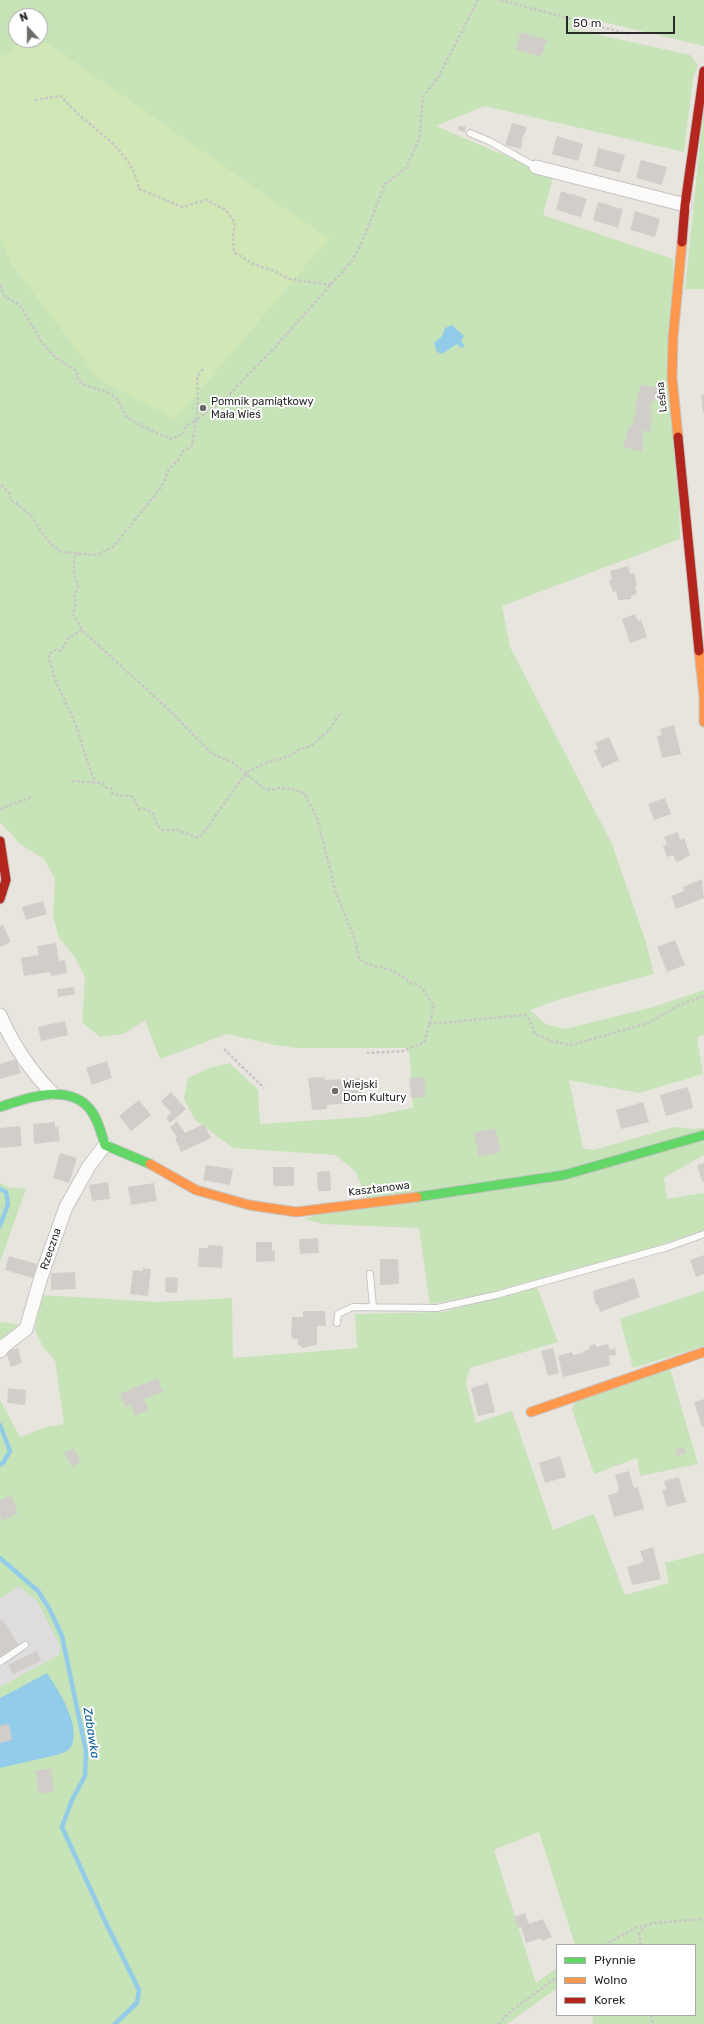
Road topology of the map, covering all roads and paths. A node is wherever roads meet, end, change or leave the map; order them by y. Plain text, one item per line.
1 (478, 0) edge
2 (500, 0) edge
3 (628, 34) dead end
4 (704, 71) edge
5 (35, 100) dead end
6 (470, 133) dead end
7 (536, 167) joint
8 (685, 205) junction
9 (0, 285) edge
10 (331, 285) junction
11 (203, 369) dead end
12 (196, 420) junction
13 (0, 484) edge
14 (79, 554) junction
15 (82, 630) junction
16 (341, 712) dead end
17 (704, 722) edge
18 (246, 774) junction
19 (72, 781) dead end
20 (96, 782) junction
21 (32, 797) dead end
22 (0, 809) edge
23 (0, 841) edge
24 (0, 899) edge
25 (704, 996) edge
26 (0, 1015) edge
27 (429, 1024) junction
28 (224, 1049) dead end
29 (366, 1053) dead end
30 (264, 1088) dead end
31 (52, 1093) junction
32 (0, 1107) edge
33 (704, 1135) edge
34 (105, 1146) junction
35 (704, 1234) edge
36 (370, 1274) dead end
37 (373, 1308) junction
38 (337, 1323) dead end
39 (0, 1351) edge
40 (704, 1352) edge
41 (531, 1412) dead end
42 (25, 1645) dead end
43 (0, 1662) edge
44 (704, 1920) edge
45 (646, 1925) junction
46 (606, 1944) edge
47 (641, 1944) edge
48 (556, 1978) edge
49 (498, 2024) edge

1 - 10 path
2 - 3 path
4 - 8 street, Leśna
5 - 10 path
6 - 7 lane
7 - 8 street
8 - 17 street, Leśna
9 - 12 path
10 - 12 path
11 - 12 path
12 - 14 path
13 - 14 path
14 - 15 path
15 - 18 path
15 - 20 path
16 - 18 path
18 - 20 path
18 - 27 path
19 - 20 path
21 - 22 path
23 - 24 street
25 - 27 path
26 - 31 street
27 - 29 path
28 - 30 path
31 - 32 street
31 - 34 street
33 - 34 street, Kasztanowa
34 - 39 street, Rzeczna
35 - 37 lane
36 - 37 lane
37 - 38 lane
40 - 41 street
42 - 43 lane
44 - 45 path
45 - 46 path
45 - 47 path
48 - 49 path

